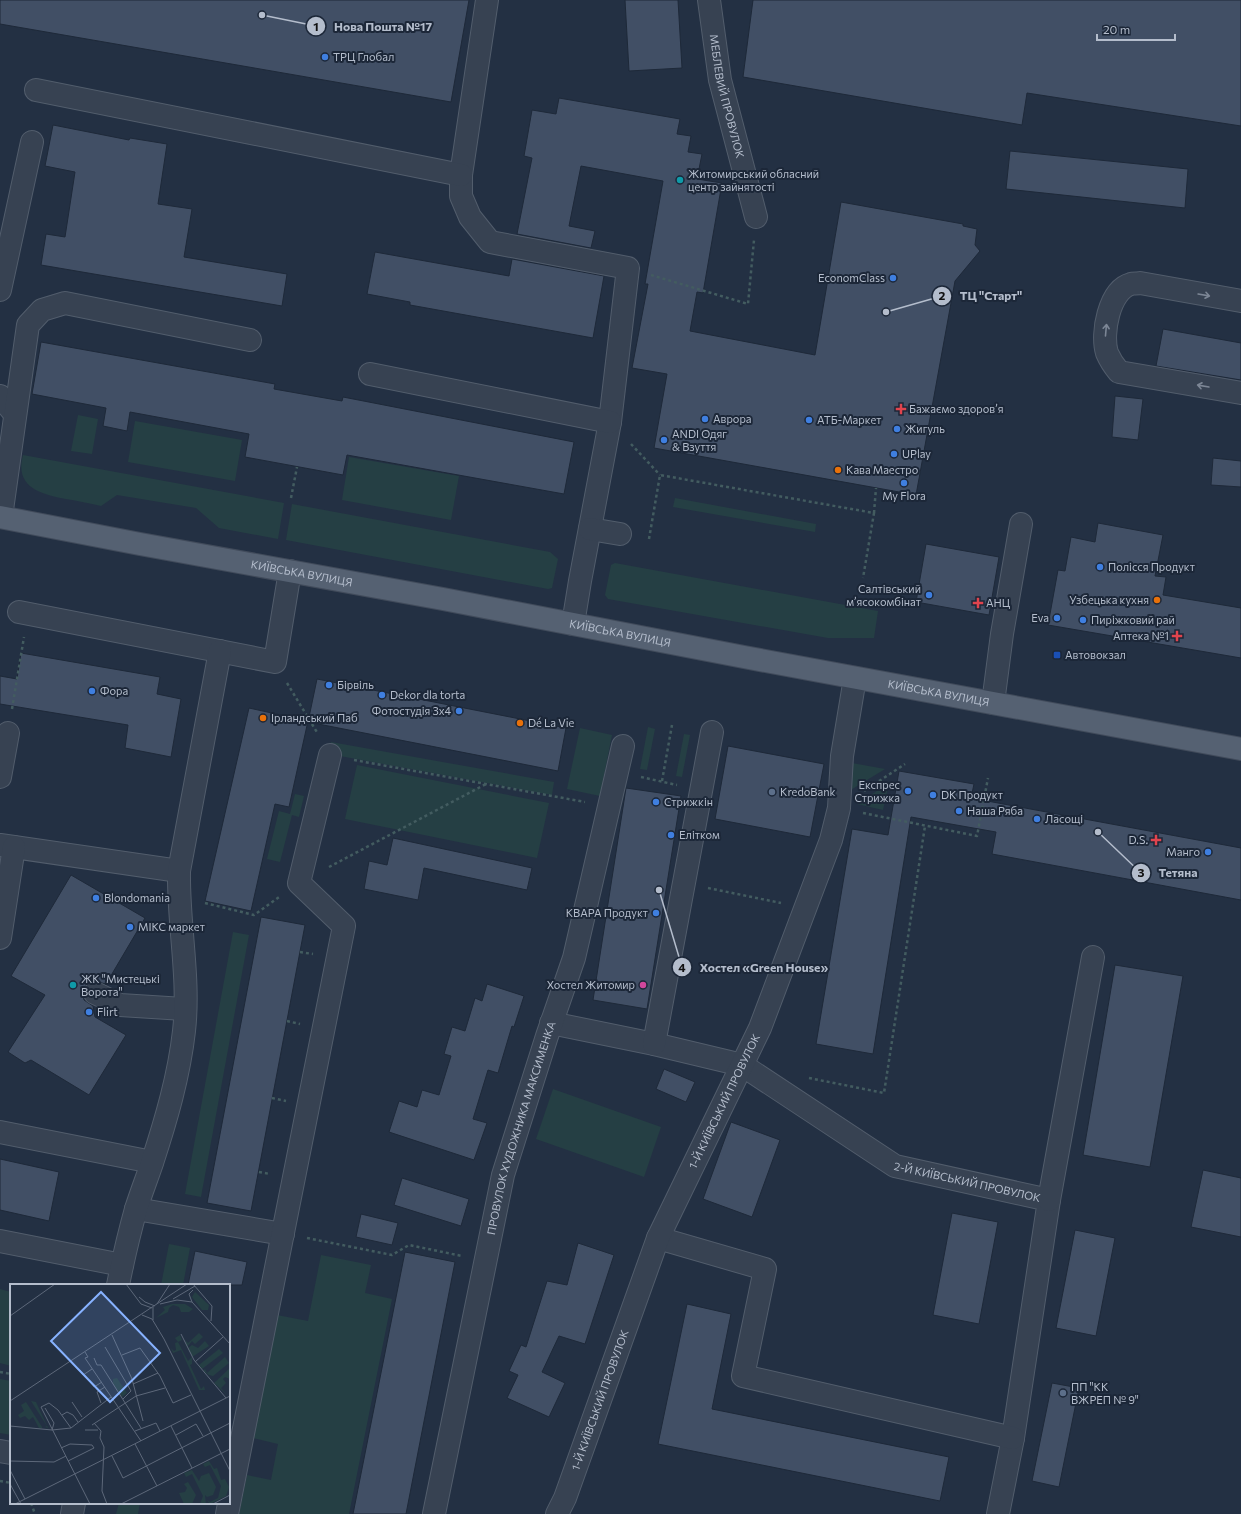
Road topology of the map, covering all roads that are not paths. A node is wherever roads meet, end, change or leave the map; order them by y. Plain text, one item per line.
1 (487, 0) edge
2 (709, 0) edge
3 (36, 90) dead end
4 (32, 142) dead end
5 (461, 174) junction
6 (756, 217) road end
7 (0, 290) edge
8 (1241, 301) edge
9 (250, 340) dead end
10 (370, 374) dead end
11 (1241, 393) edge
12 (0, 396) edge
13 (7, 411) edge
14 (610, 422) junction
15 (0, 517) edge
16 (1021, 524) dead end
17 (590, 529) junction
18 (620, 534) dead end
19 (290, 571) junction
20 (23, 613) road end
21 (573, 624) junction
22 (220, 651) junction
23 (855, 678) junction
24 (993, 703) junction
25 (712, 732) dead end
26 (8, 733) road end
27 (623, 746) dead end
28 (1241, 749) edge
29 (330, 755) road end
30 (0, 777) edge
31 (7, 846) edge
32 (179, 871) junction
33 (0, 938) edge
34 (1093, 957) dead end
35 (95, 993) dead end
36 (184, 1009) junction
37 (552, 1023) junction
38 (654, 1044) junction
39 (742, 1065) junction
40 (0, 1132) edge
41 (152, 1162) junction
42 (1049, 1200) junction
43 (136, 1209) junction
44 (283, 1234) junction
45 (658, 1238) junction
46 (0, 1241) edge
47 (120, 1275) edge
48 (1013, 1438) junction
49 (0, 1451) edge
50 (10, 1453) edge
51 (230, 1499) edge
52 (74, 1504) edge
53 (229, 1504) edge
54 (72, 1514) edge
55 (227, 1514) edge
56 (434, 1514) edge
57 (557, 1514) edge
58 (998, 1514) edge

1 - 5 street
2 - 6 street, МЕБЛЕВИЙ ПРОВУЛОК
3 - 5 street
4 - 7 street
5 - 14 street
11 -> 8 street
9 - 13 street
10 - 14 street
12 - 13 street
13 - 15 street
14 - 17 street
15 - 19 main road, КИЇВСЬКА ВУЛИЦЯ
16 - 24 street
17 - 18 street
17 - 21 street
19 - 21 main road, КИЇВСЬКА ВУЛИЦЯ
19 - 22 street
20 - 22 street
21 - 23 main road, КИЇВСЬКА ВУЛИЦЯ
22 - 32 street
23 - 24 main road, КИЇВСЬКА ВУЛИЦЯ
23 - 39 street, 1-Й КИЇВСЬКИЙ ПРОВУЛОК
24 - 28 main road, КИЇВСЬКА ВУЛИЦЯ
25 - 38 street
26 - 30 street
27 - 37 street, ПРОВУЛОК ХУДОЖНИКА МАКСИМЕНКА
29 - 44 street
31 - 32 street
31 - 33 street
32 - 36 street
34 - 42 street
35 - 36 street
36 - 41 street
37 - 38 street
37 - 56 street, ПРОВУЛОК ХУДОЖНИКА МАКСИМЕНКА
38 - 39 street
39 - 42 street, 2-Й КИЇВСЬКИЙ ПРОВУЛОК
39 - 45 street, 1-Й КИЇВСЬКИЙ ПРОВУЛОК
40 - 41 street
41 - 43 street
42 - 48 street, 2-Й КИЇВСЬКИЙ ПРОВУЛОК
43 - 44 street
43 - 47 street
44 - 51 street
45 - 48 street
45 - 57 street, 1-Й КИЇВСЬКИЙ ПРОВУЛОК
46 - 47 street
48 - 58 street, 2-Й КИЇВСЬКИЙ ПРОВУЛОК
49 - 50 street
52 - 54 street
53 - 55 street

